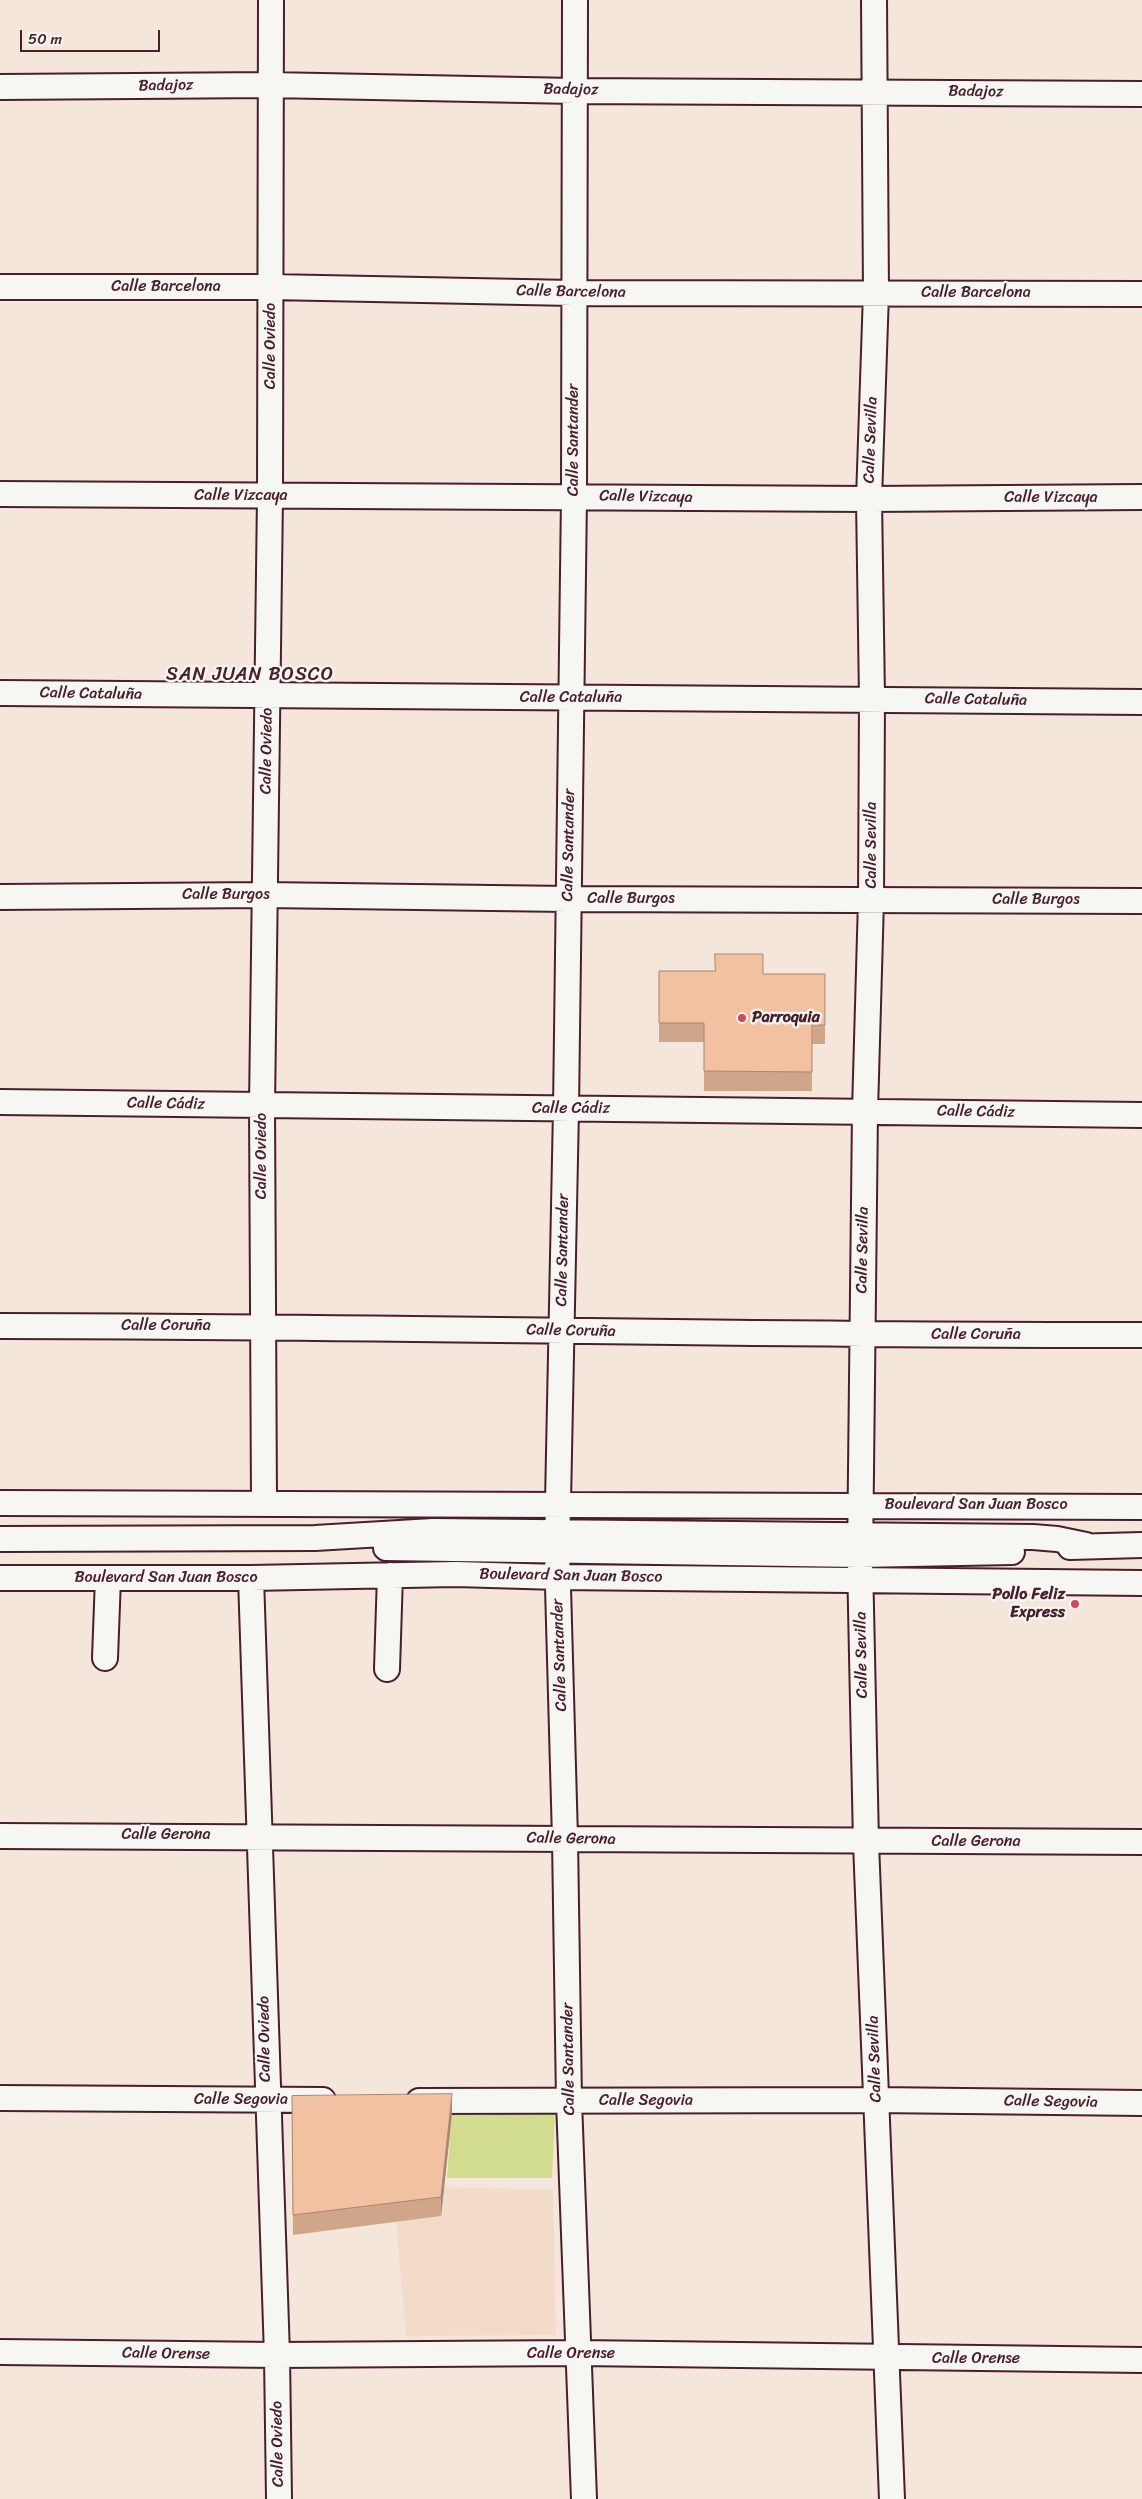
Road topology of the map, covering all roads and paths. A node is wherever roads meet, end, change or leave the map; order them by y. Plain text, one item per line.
1 (271, 0) edge
2 (575, 0) edge
3 (874, 0) edge
4 (270, 85) junction
5 (0, 87) edge
6 (575, 91) junction
7 (875, 91) junction
8 (1142, 94) edge
9 (0, 287) edge
10 (271, 287) junction
11 (573, 293) junction
12 (876, 293) junction
13 (1142, 294) edge
14 (0, 494) edge
15 (270, 496) junction
16 (574, 496) junction
17 (1142, 497) edge
18 (869, 499) junction
19 (0, 693) edge
20 (268, 696) junction
21 (572, 698) junction
22 (872, 699) junction
23 (1142, 702) edge
24 (264, 895) junction
25 (0, 897) edge
26 (568, 899) junction
27 (871, 900) junction
28 (1142, 901) edge
29 (0, 1102) edge
30 (262, 1106) junction
31 (566, 1109) junction
32 (865, 1111) junction
33 (1142, 1115) edge
34 (0, 1326) edge
35 (262, 1326) junction
36 (560, 1331) junction
37 (862, 1335) junction
38 (1142, 1335) edge
39 (264, 1502) junction
40 (0, 1503) edge
41 (862, 1505) junction
42 (559, 1506) junction
43 (1142, 1507) edge
44 (0, 1539) edge
45 (557, 1541) junction
46 (861, 1544) junction
47 (1142, 1546) edge
48 (390, 1575) junction
49 (0, 1578) edge
50 (108, 1578) junction
51 (251, 1578) junction
52 (558, 1578) junction
53 (860, 1580) junction
54 (1142, 1583) edge
55 (105, 1658) dead end
56 (387, 1669) dead end
57 (260, 1835) junction
58 (0, 1836) edge
59 (565, 1838) junction
60 (1142, 1842) edge
61 (866, 1843) junction
62 (0, 2098) edge
63 (267, 2100) junction
64 (345, 2100) edge
65 (876, 2100) junction
66 (394, 2101) edge
67 (569, 2101) junction
68 (1142, 2103) edge
69 (0, 2352) edge
70 (578, 2353) junction
71 (277, 2355) junction
72 (887, 2358) junction
73 (1142, 2360) edge
74 (279, 2499) edge
75 (584, 2499) edge
76 (892, 2499) edge

1 - 4 street, Calle Oviedo
2 - 6 street, Calle Santander
3 - 7 street, Calle Sevilla
4 - 5 street, Badajoz
4 - 6 street, Badajoz
4 - 10 street, Calle Oviedo
6 - 7 street, Badajoz
6 - 11 street, Calle Santander
7 - 8 street, Badajoz
7 - 12 street, Calle Sevilla
9 - 10 street, Calle Barcelona
10 - 11 street, Calle Barcelona
10 - 15 street, Calle Oviedo
11 - 12 street, Calle Barcelona
11 - 16 street, Calle Santander
12 - 13 street, Calle Barcelona
12 - 18 street, Calle Sevilla
14 - 15 street, Calle Vizcaya
15 - 16 street, Calle Vizcaya
15 - 20 street, Calle Oviedo
16 - 18 street, Calle Vizcaya
16 - 21 street, Calle Santander
17 - 18 street, Calle Vizcaya
18 - 22 street, Calle Sevilla
19 - 20 street, Calle Cataluña
20 - 21 street, Calle Cataluña
20 - 24 street, Calle Oviedo
21 - 22 street, Calle Cataluña
21 - 26 street, Calle Santander
22 - 23 street, Calle Cataluña
22 - 27 street, Calle Sevilla
24 - 25 street, Calle Burgos
24 - 26 street, Calle Burgos
24 - 30 street, Calle Oviedo
26 - 27 street, Calle Burgos
26 - 31 street, Calle Santander
27 - 28 street, Calle Burgos
27 - 32 street, Calle Sevilla
29 - 30 street, Calle Cádiz
30 - 31 street, Calle Cádiz
30 - 35 street, Calle Oviedo
31 - 32 street, Calle Cádiz
31 - 36 street, Calle Santander
32 - 33 street, Calle Cádiz
32 - 37 street, Calle Sevilla
34 - 35 street, Calle Coruña
35 - 36 street, Calle Coruña
35 - 39 street, Calle Oviedo
36 - 37 street, Calle Coruña
36 - 42 street, Calle Santander
37 - 38 street, Calle Coruña
37 - 41 street, Calle Sevilla
39 - 40 street, Boulevard San Juan Bosco
39 - 42 street, Boulevard San Juan Bosco
41 - 42 street, Boulevard San Juan Bosco
41 - 43 street, Boulevard San Juan Bosco
41 - 46 street, Calle Sevilla
42 - 45 street, Calle Santander
44 - 45 street
45 - 46 street
45 - 52 street, Calle Santander
46 - 47 street
46 - 53 street, Calle Sevilla
48 - 51 street, Boulevard San Juan Bosco
48 - 52 street, Boulevard San Juan Bosco
48 - 56 street
49 - 50 street, Boulevard San Juan Bosco
50 - 51 street, Boulevard San Juan Bosco
50 - 55 street
51 - 57 street, Calle Oviedo
52 - 53 street, Boulevard San Juan Bosco
52 - 59 street, Calle Santander
53 - 54 street, Boulevard San Juan Bosco
53 - 61 street, Calle Sevilla
57 - 58 street, Calle Gerona
57 - 59 street, Calle Gerona
57 - 63 street, Calle Oviedo
59 - 61 street, Calle Gerona
59 - 67 street, Calle Santander
60 - 61 street, Calle Gerona
61 - 65 street, Calle Sevilla
62 - 63 street, Calle Segovia
63 - 64 street, Calle Segovia
63 - 71 street, Calle Oviedo
65 - 67 street, Calle Segovia
65 - 68 street, Calle Segovia
65 - 72 street, Calle Sevilla
66 - 67 street, Calle Segovia
67 - 70 street, Calle Santander
69 - 71 street, Calle Orense
70 - 71 street, Calle Orense
70 - 72 street, Calle Orense
70 - 75 street, Calle Santander
71 - 74 street, Calle Oviedo
72 - 73 street, Calle Orense
72 - 76 street, Calle Sevilla

